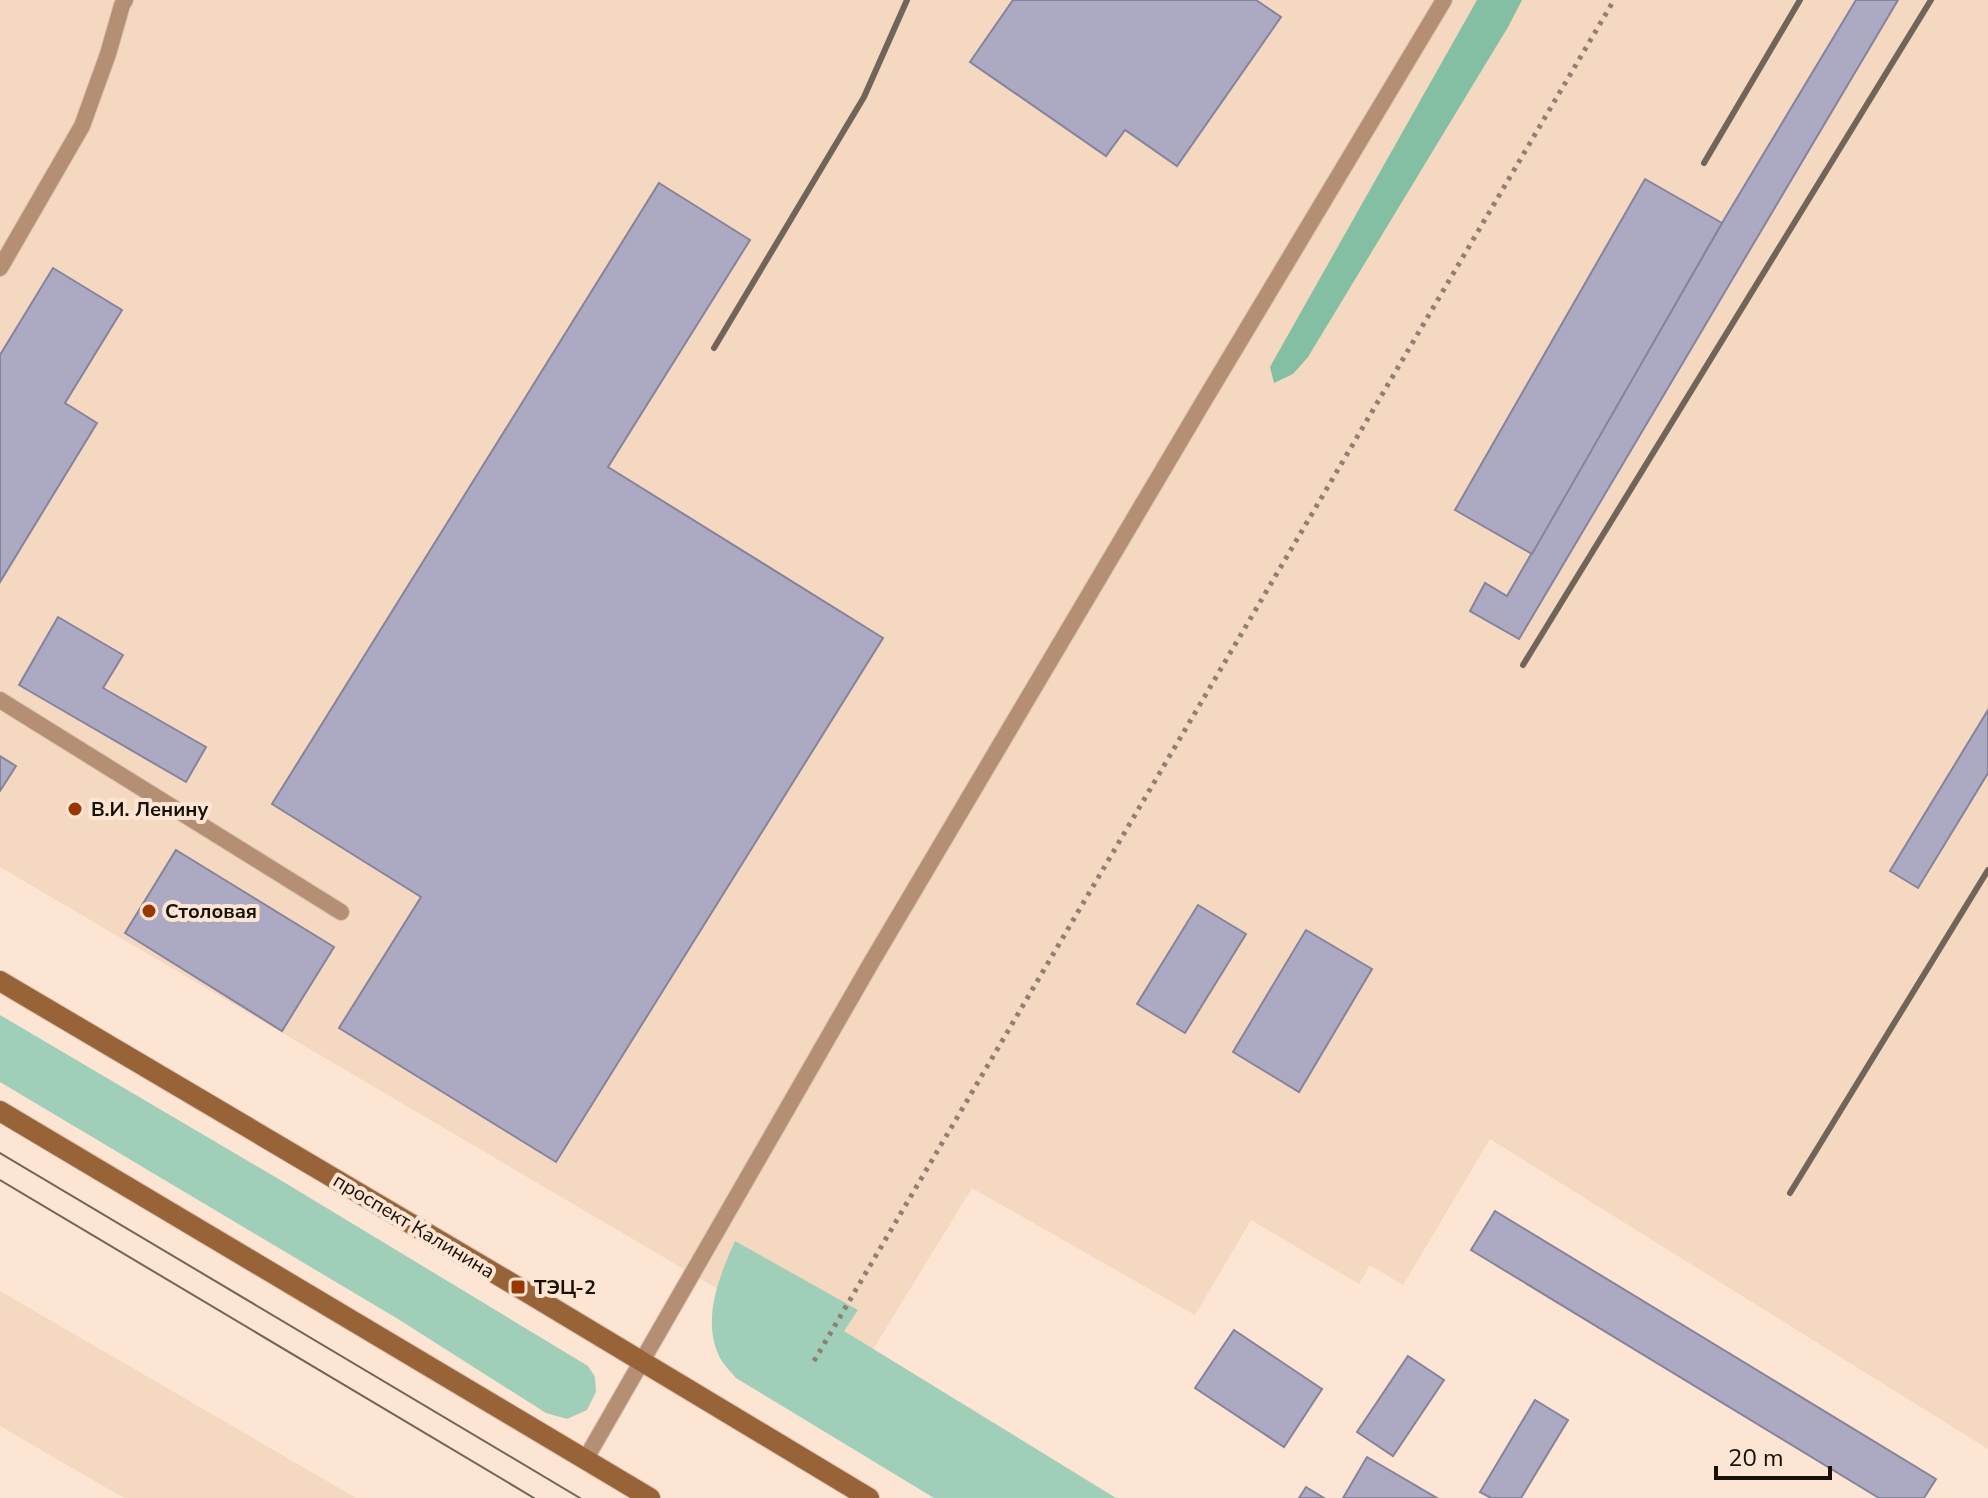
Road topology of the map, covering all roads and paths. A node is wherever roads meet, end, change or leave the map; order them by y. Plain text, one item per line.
1 (125, 0) edge
2 (1444, 0) edge
3 (1614, 0) edge
4 (0, 268) edge
5 (0, 700) edge
6 (341, 912) dead end
7 (0, 981) edge
8 (0, 1111) edge
9 (814, 1361) dead end
10 (642, 1362) junction
11 (585, 1460) junction
12 (650, 1498) edge
13 (869, 1498) edge

1 - 4 lane
2 - 10 lane
3 - 9 path
5 - 6 lane
7 - 10 main road, проспект Калинина
8 - 11 main road
10 - 11 lane
10 - 13 main road, проспект Калинина
11 - 12 main road

